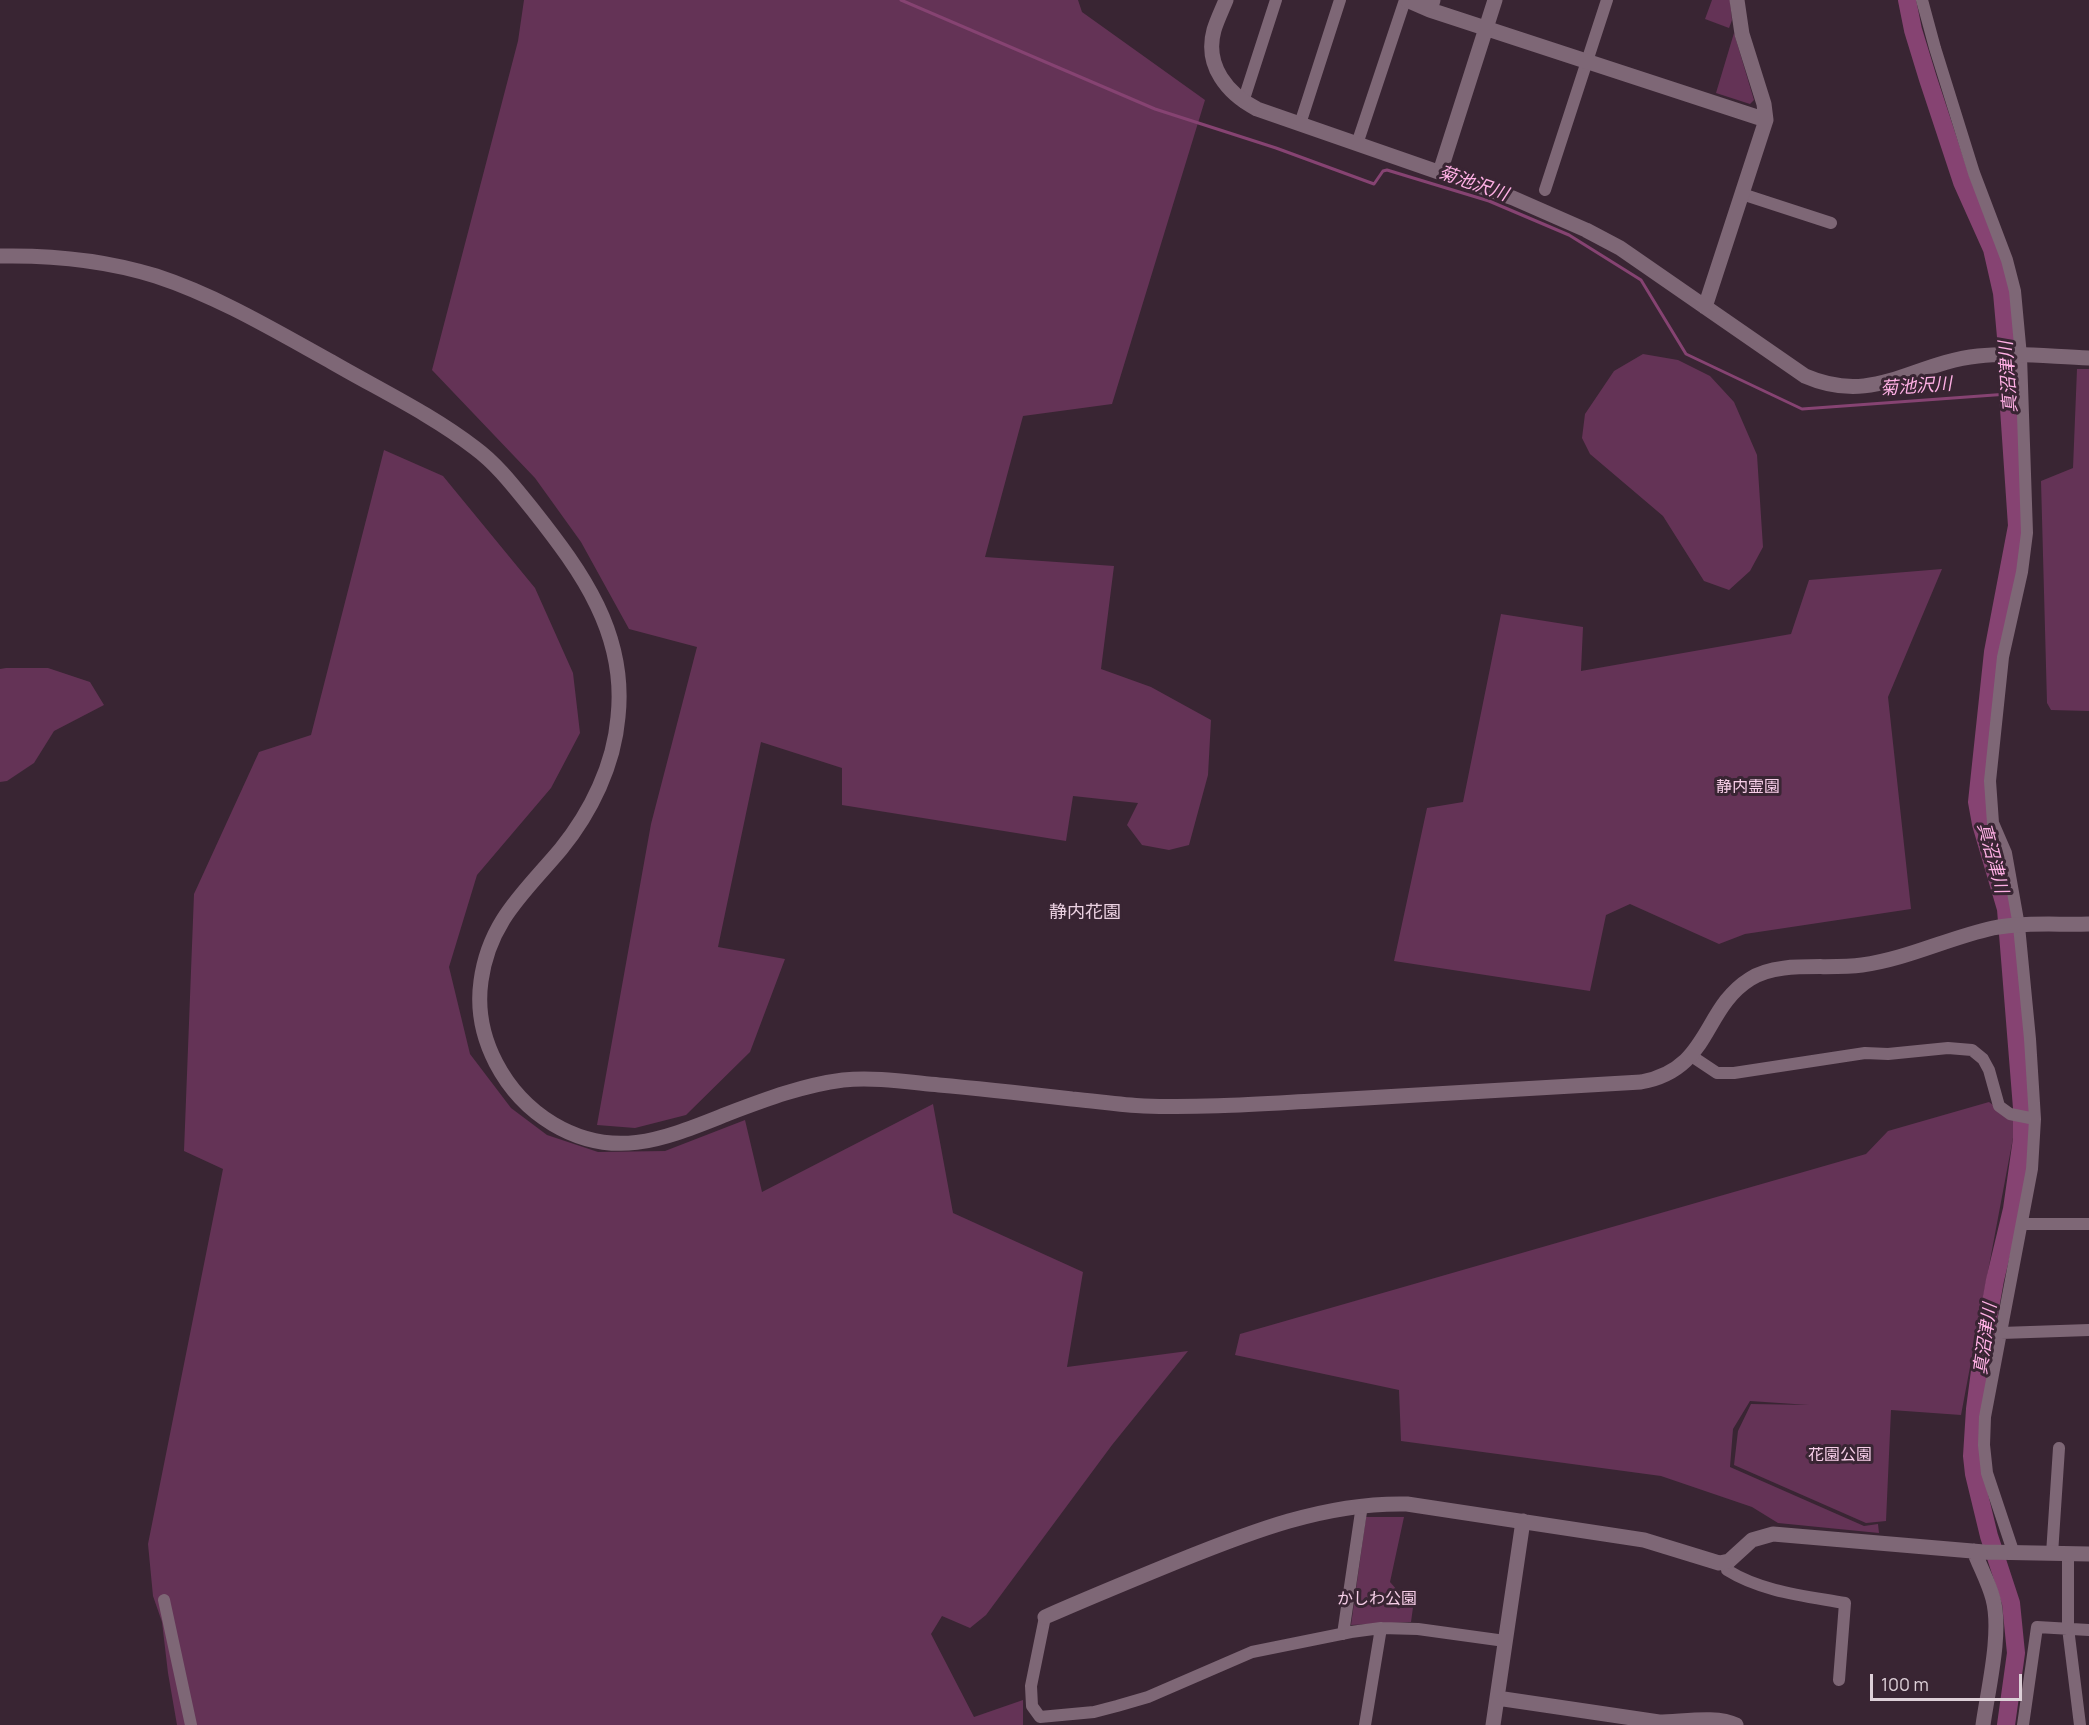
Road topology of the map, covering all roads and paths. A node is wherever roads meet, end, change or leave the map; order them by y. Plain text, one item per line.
1 (1226, 0) edge
2 (1276, 0) edge
3 (1340, 0) edge
4 (1406, 0) edge
5 (1495, 0) edge
6 (1607, 0) edge
7 (1737, 0) edge
8 (1922, 0) edge
9 (1432, 5) edge
10 (1485, 29) junction
11 (1587, 62) junction
12 (1243, 102) junction
13 (1766, 120) junction
14 (1300, 124) junction
15 (1357, 144) junction
16 (1440, 172) junction
17 (1545, 190) dead end
18 (1742, 194) junction
19 (1831, 223) dead end
20 (0, 256) edge
21 (1705, 307) junction
22 (2018, 356) junction
23 (2089, 358) edge
24 (2089, 924) edge
25 (2016, 926) junction
26 (1690, 1055) junction
27 (2032, 1118) junction
28 (2022, 1224) junction
29 (2089, 1224) edge
30 (2089, 1330) edge
31 (2001, 1333) junction
32 (2059, 1448) dead end
33 (1362, 1505) junction
34 (1523, 1521) junction
35 (1979, 1552) junction
36 (2010, 1553) junction
37 (2052, 1554) junction
38 (2068, 1554) junction
39 (2089, 1554) edge
40 (1729, 1561) junction
41 (164, 1600) dead end
42 (1044, 1617) joint
43 (1381, 1628) junction
44 (2068, 1628) junction
45 (2089, 1630) edge
46 (1343, 1634) junction
47 (1505, 1641) junction
48 (1839, 1680) dead end
49 (1497, 1698) junction
50 (1684, 1724) edge
51 (191, 1725) edge
52 (1365, 1725) edge
53 (1493, 1725) edge
54 (1736, 1725) edge
55 (1983, 1725) edge
56 (2024, 1725) edge
57 (2080, 1725) edge

1 - 12 street
2 - 12 street
3 - 14 street
4 - 9 street
4 - 15 street
5 - 10 street
6 - 11 street
7 - 13 street
8 - 22 street
9 - 10 street
10 - 11 street
10 - 16 street
11 - 13 street
11 - 17 street
12 - 14 street
13 - 18 street
14 - 15 street
15 - 16 street
16 - 21 street
18 - 19 street
18 - 21 street
20 - 26 street
21 - 22 street
22 - 23 street
22 - 25 street
24 - 25 street
25 - 26 street
25 - 27 street
26 - 27 street
27 - 28 street
28 - 29 street
28 - 31 street
30 - 31 street
31 - 36 street
32 - 37 street
33 - 34 street
33 - 42 street
33 - 46 street
34 - 40 street
34 - 47 street
35 - 36 street
35 - 40 street
35 - 55 street
36 - 37 street
37 - 38 street
38 - 39 street
38 - 44 street
40 - 48 street
41 - 51 street
42 - 46 street
43 - 46 street
43 - 47 street
43 - 52 street
44 - 45 street
44 - 56 street
44 - 57 street
47 - 49 street
49 - 50 street
49 - 53 street
50 - 54 street

